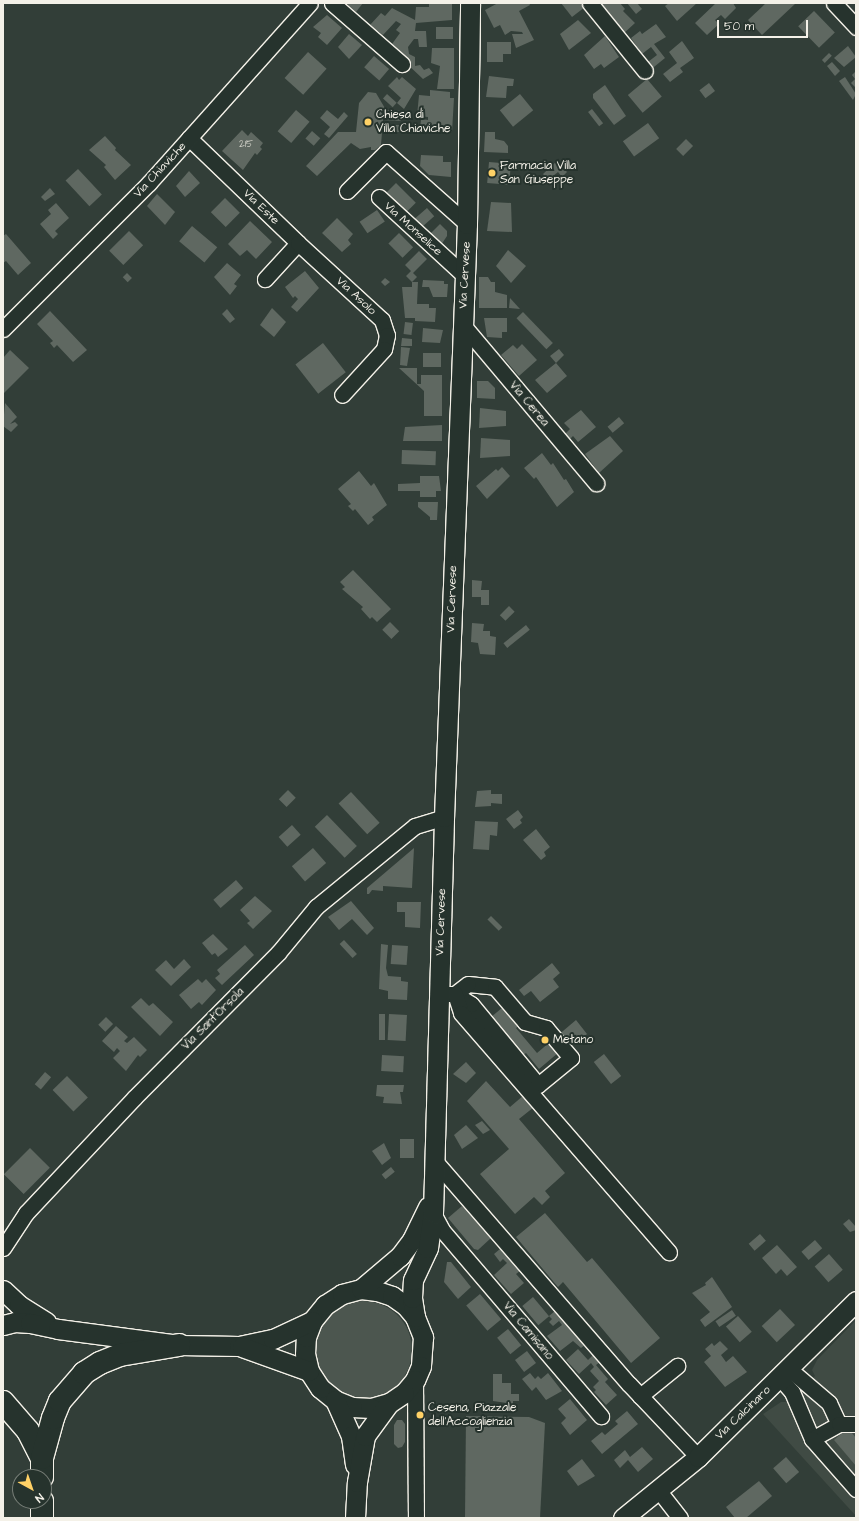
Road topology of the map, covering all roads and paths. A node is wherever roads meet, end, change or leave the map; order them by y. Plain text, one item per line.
1 (310, 3) edge
2 (332, 3) edge
3 (471, 3) edge
4 (590, 3) edge
5 (834, 3) edge
6 (856, 27) edge
7 (402, 64) dead end
8 (645, 71) dead end
9 (189, 138) junction
10 (347, 191) dead end
11 (379, 197) dead end
12 (467, 224) junction
13 (298, 243) junction
14 (466, 277) junction
15 (265, 279) dead end
16 (463, 325) junction
17 (3, 329) edge
18 (342, 395) dead end
19 (596, 483) dead end
20 (444, 817) junction
21 (447, 994) junction
22 (434, 1160) junction
23 (432, 1194) junction
24 (26, 1213) junction
25 (433, 1213) junction
26 (3, 1232) edge
27 (456, 1245) junction
28 (3, 1248) edge
29 (428, 1248) junction
30 (668, 1252) dead end
31 (361, 1289) junction
32 (3, 1290) edge
33 (856, 1301) edge
34 (415, 1317) junction
35 (312, 1321) junction
36 (3, 1325) edge
37 (58, 1329) junction
38 (179, 1345) junction
39 (239, 1346) junction
40 (677, 1366) dead end
41 (309, 1371) junction
42 (783, 1373) junction
43 (415, 1380) junction
44 (640, 1396) junction
45 (335, 1400) junction
46 (3, 1402) edge
47 (389, 1403) junction
48 (601, 1416) dead end
49 (839, 1424) junction
50 (856, 1424) edge
51 (812, 1440) junction
52 (698, 1457) junction
53 (42, 1468) edge
54 (856, 1489) edge
55 (357, 1491) junction
56 (659, 1491) junction
57 (355, 1518) edge
58 (361, 1518) edge
59 (416, 1518) edge
60 (623, 1518) edge
61 (680, 1518) edge

1 - 9 street, Via Chiaviche
2 - 7 street
3 - 12 main road, Via Cervese
4 - 8 street
5 - 6 street
9 - 13 street, Via Este
9 - 17 street, Via Chiaviche
10 - 12 street
11 - 14 street, Via Monselice
12 - 14 main road, Via Cervese
13 - 15 street
13 - 18 street, Via Asolo
14 - 16 main road, Via Cervese
16 - 19 street, Via Cerea
16 - 20 main road, Via Cervese
20 - 21 main road, Via Cervese
20 - 24 street, Via Sant'Orsola
21 - 21 street
21 - 22 main road, Via Cervese
21 - 30 street
22 - 23 main road, Via Cervese
22 - 44 street
23 - 25 main road, Via Cervese
23 - 31 main road, Via Cervese
24 - 26 street
24 - 28 street, Via Sant'Orsola
25 - 27 street, Via Camisano
25 - 29 main road, Via Cervese
27 - 29 street
27 - 48 street, Via Camisano
29 - 34 main road, Via Cervese
31 - 34 main road
31 - 35 main road
32 - 37 main road
33 - 42 main road, Via Calcinaro
34 - 43 main road
35 - 39 main road
35 - 41 main road
36 - 37 main road
37 - 38 main road
38 - 39 main road
38 - 53 highway
39 - 41 main road
40 - 44 street
41 - 45 main road
42 - 49 street
42 - 51 street
42 - 52 main road, Via Calcinaro
43 - 47 main road
43 - 59 street
44 - 52 street
45 - 47 main road
45 - 55 main road
46 - 53 highway
47 - 55 main road
49 - 50 street
49 - 51 street
51 - 54 street
52 - 56 main road, Via Calcinaro
55 - 57 main road
55 - 58 main road
56 - 60 main road, Via Calcinaro
56 - 61 street

